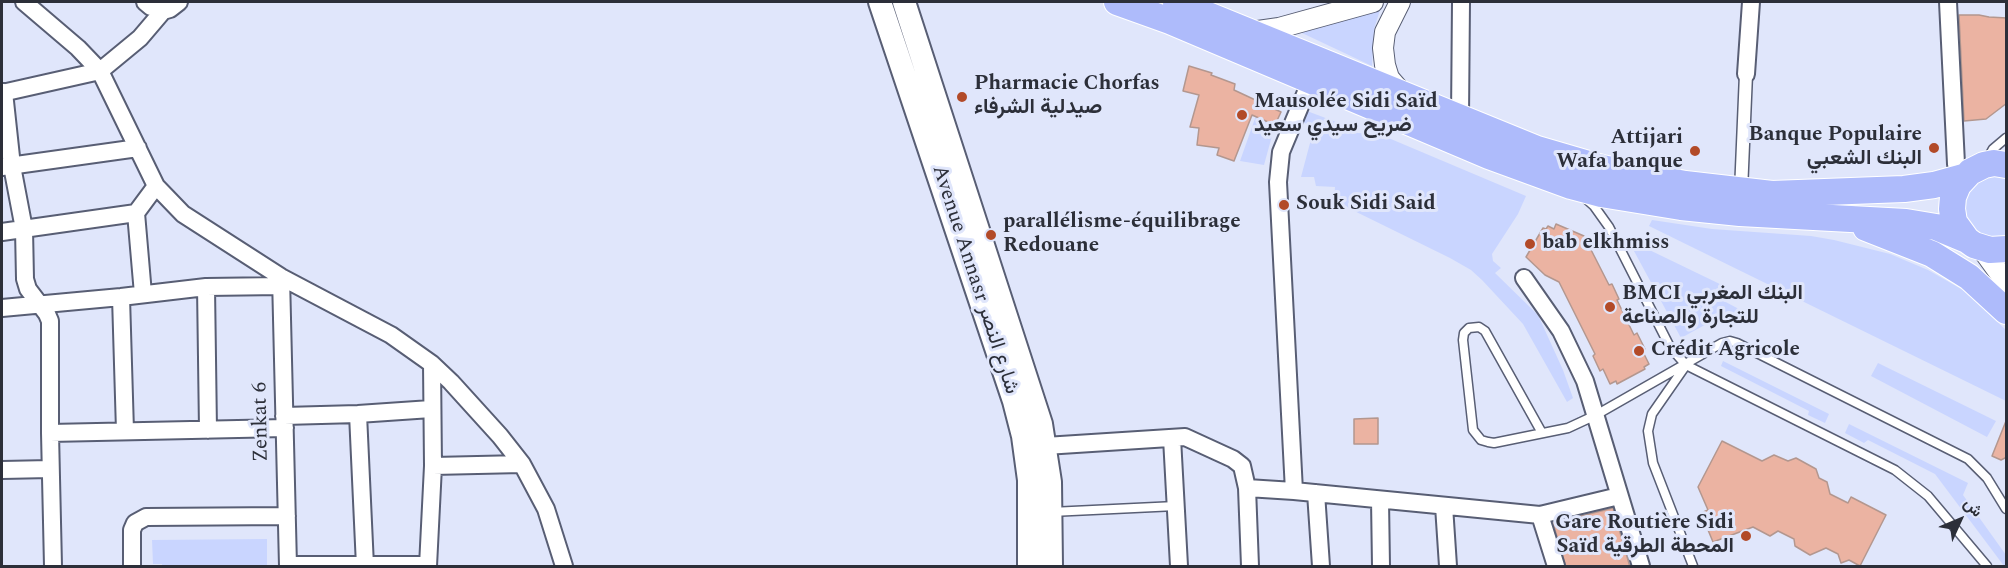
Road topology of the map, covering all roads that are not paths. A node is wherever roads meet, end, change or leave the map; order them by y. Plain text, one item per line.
1 (24, 2) edge
2 (145, 2) edge
3 (179, 2) edge
4 (880, 2) edge
5 (904, 2) edge
6 (1117, 2) edge
7 (1176, 2) edge
8 (1373, 2) edge
9 (1400, 2) edge
10 (1461, 2) edge
11 (1751, 2) edge
12 (1948, 2) edge
13 (163, 11) junction
14 (1251, 32) junction
15 (100, 71) junction
16 (1746, 74) joint
17 (1311, 80) junction
18 (3, 92) edge
19 (1402, 93) junction
20 (1460, 117) junction
21 (2007, 138) edge
22 (138, 148) junction
23 (7, 167) edge
24 (1993, 167) edge
25 (156, 186) junction
26 (1571, 186) junction
27 (1741, 191) junction
28 (136, 213) junction
29 (1840, 219) junction
30 (24, 229) junction
31 (2, 232) edge
32 (1985, 246) edge
33 (1524, 278) dead end
34 (281, 282) junction
35 (2007, 282) edge
36 (206, 287) junction
37 (143, 294) junction
38 (121, 297) junction
39 (39, 304) junction
40 (2, 308) edge
41 (2007, 310) edge
42 (432, 364) junction
43 (1686, 365) junction
44 (431, 409) junction
45 (358, 414) junction
46 (1596, 415) junction
47 (284, 422) junction
48 (208, 430) junction
49 (125, 431) junction
50 (50, 433) junction
51 (1542, 433) junction
52 (1172, 438) junction
53 (1045, 446) junction
54 (522, 464) junction
55 (433, 466) junction
56 (51, 469) junction
57 (2, 470) edge
58 (1247, 488) junction
59 (1294, 490) junction
60 (1316, 493) junction
61 (1619, 496) junction
62 (1380, 500) junction
63 (1176, 506) junction
64 (1444, 506) junction
65 (2007, 509) edge
66 (1051, 512) junction
67 (1540, 514) junction
68 (287, 516) junction
69 (364, 565) edge
70 (288, 566) edge
71 (428, 566) edge
72 (53, 567) edge
73 (132, 567) edge
74 (564, 567) edge
75 (1029, 567) edge
76 (1051, 567) edge
77 (1179, 567) edge
78 (1250, 567) edge
79 (1321, 567) edge
80 (1381, 567) edge
81 (1448, 567) edge
82 (1556, 567) edge
83 (1641, 567) edge
84 (1693, 567) edge
85 (1987, 567) edge

1 - 15 street
2 - 13 street
3 - 13 street
4 - 75 main road, Avenue Annasr شارع النصر
5 - 53 main road, Avenue Annasr شارع النصر
6 - 17 main road
7 - 14 main road
8 - 14 street
9 - 19 street
10 - 20 street
11 - 16 street
12 - 24 street
13 - 15 street
14 - 19 main road
15 - 18 street
15 - 22 street
16 - 27 street
17 - 26 main road
17 - 59 street
18 - 23 street
19 - 20 main road
20 - 27 main road
21 - 24 lane
22 - 23 street
22 - 25 street
23 - 30 street
24 - 27 main road
24 - 32 main road
25 - 28 street
25 - 34 street
26 - 29 main road
26 - 43 lane
28 - 30 street
28 - 37 street
29 - 32 main road
29 - 41 main road
30 - 31 street
30 - 39 street
32 - 35 street
33 - 46 street
34 - 36 street
34 - 42 street
34 - 47 street, Zenkat 6
36 - 37 street
36 - 48 street
37 - 38 street
38 - 39 street
38 - 49 street
39 - 40 street
39 - 50 street
42 - 44 street
42 - 54 street
43 - 46 lane
43 - 65 lane
43 - 84 lane
43 - 85 lane
44 - 45 street
44 - 55 street
45 - 47 street
45 - 69 street
46 - 51 lane
46 - 61 street
47 - 48 street
47 - 68 street, Zenkat 6
48 - 49 street
49 - 50 street
50 - 56 street
51 - 51 lane
52 - 53 street
52 - 58 street
52 - 63 street
53 - 66 main road, Avenue Annasr شارع النصر
54 - 55 street
54 - 74 street
55 - 71 street
56 - 57 street
56 - 72 street
58 - 59 street
58 - 78 street
59 - 60 street
60 - 62 street
60 - 79 street
61 - 67 street
61 - 83 street
62 - 64 street
62 - 80 street
63 - 66 lane
63 - 77 street
64 - 67 street
64 - 81 street
66 - 76 main road, Avenue Annasr شارع النصر
67 - 82 street
68 - 70 street, Zenkat 6
68 - 73 street
69 - 70 street
69 - 71 street

